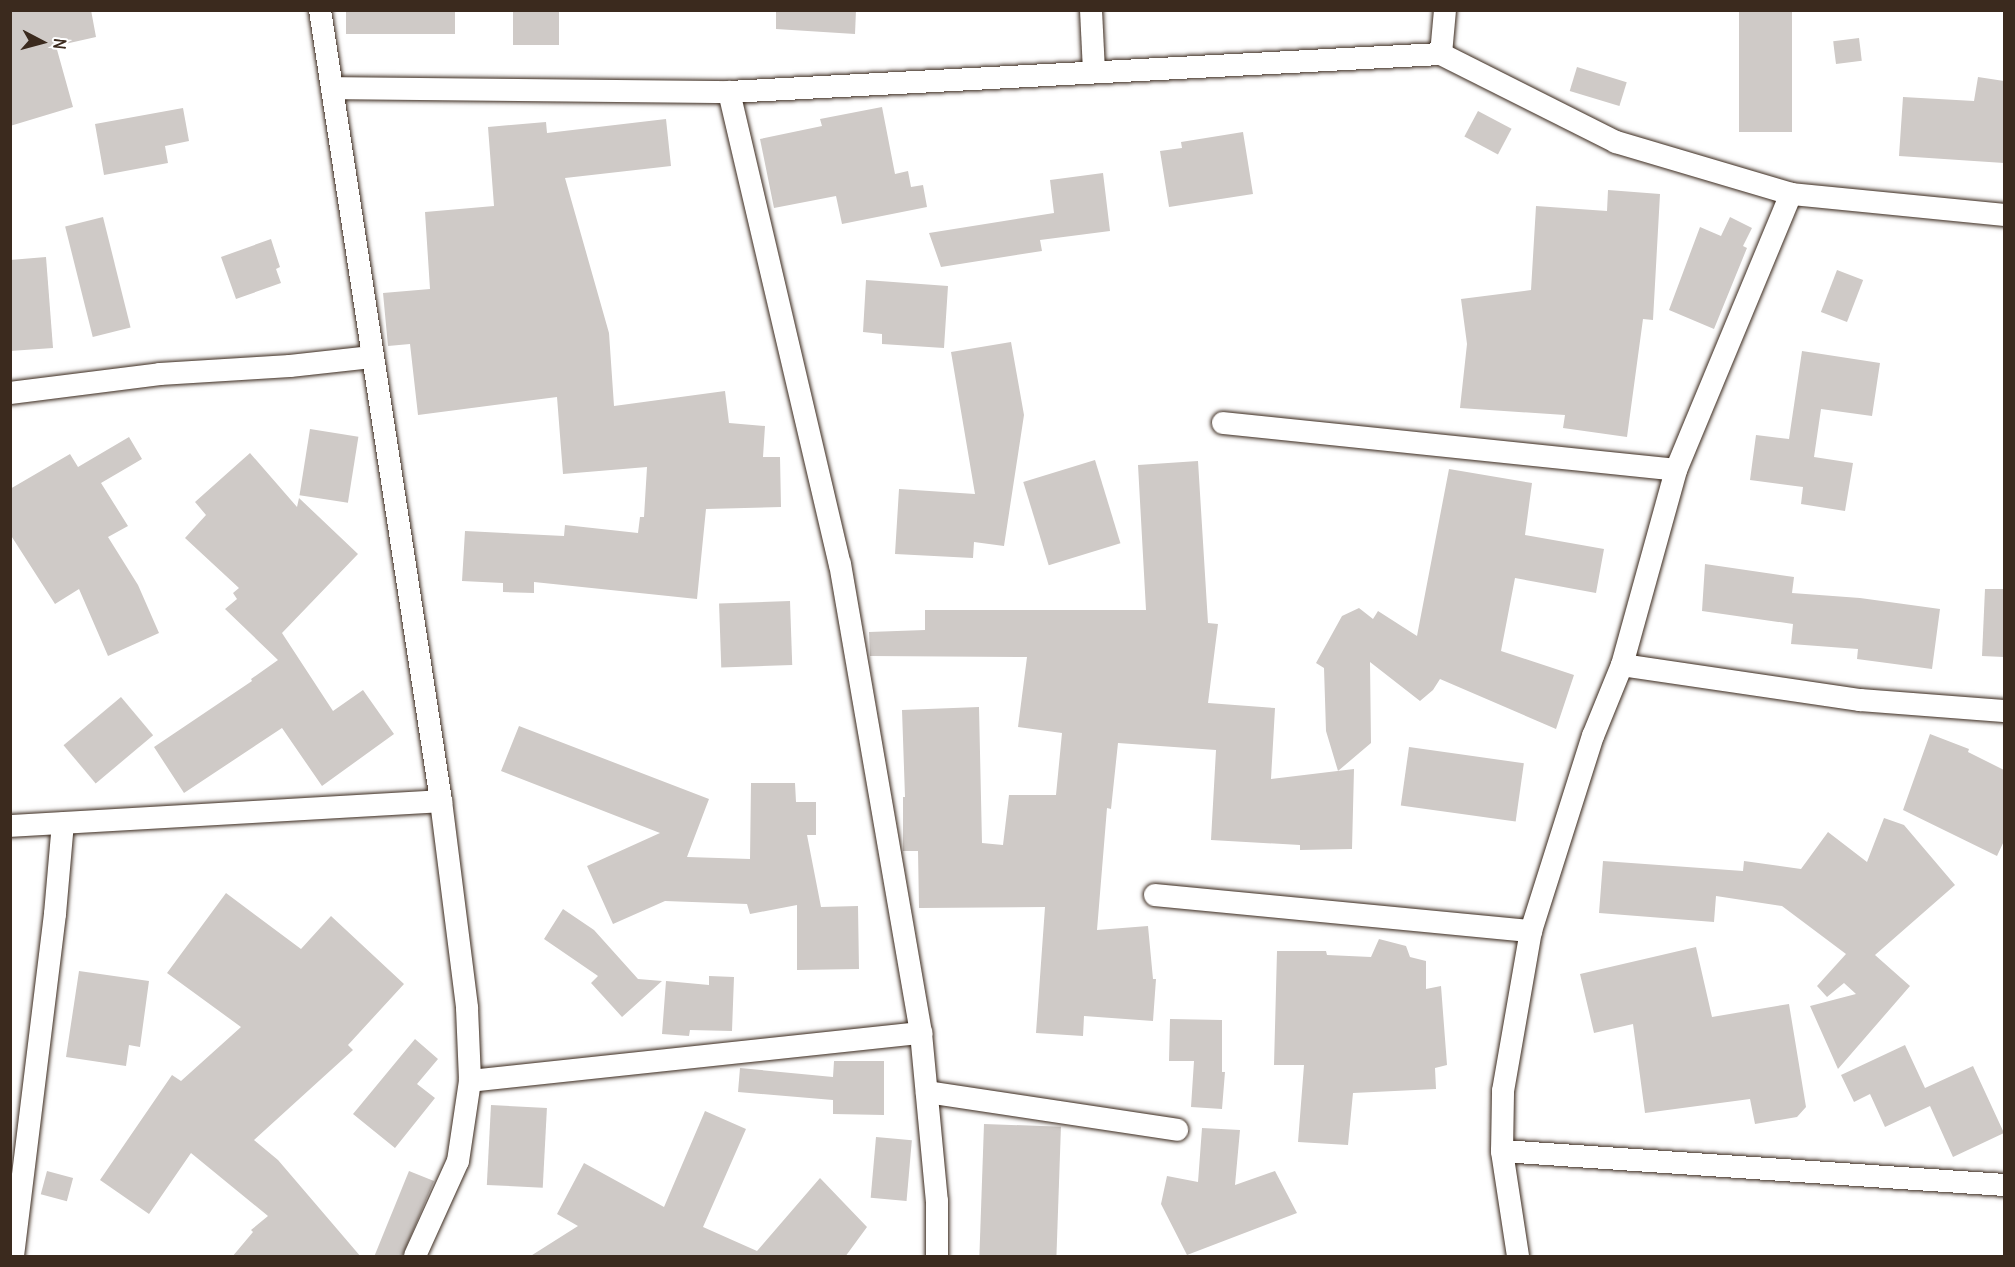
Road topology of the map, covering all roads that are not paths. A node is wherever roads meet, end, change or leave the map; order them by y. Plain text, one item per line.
1 (320, 10) edge
2 (1091, 10) edge
3 (1445, 10) edge
4 (1441, 54) junction
5 (1094, 71) junction
6 (332, 88) junction
7 (729, 92) junction
8 (1791, 194) junction
9 (2004, 215) edge
10 (372, 357) junction
11 (10, 393) edge
12 (1223, 423) dead end
13 (1676, 470) junction
14 (1622, 665) junction
15 (2004, 711) edge
16 (441, 801) junction
17 (63, 823) junction
18 (10, 826) edge
19 (1155, 895) dead end
20 (1531, 931) junction
21 (921, 1034) junction
22 (470, 1081) junction
23 (927, 1092) junction
24 (1177, 1130) dead end
25 (1502, 1151) junction
26 (2004, 1185) edge
27 (13, 1257) edge
28 (415, 1257) edge
29 (937, 1257) edge
30 (1518, 1257) edge

1 - 6 street
2 - 5 street
3 - 4 street
4 - 5 street
4 - 8 street
5 - 7 street
6 - 7 street
6 - 10 street
7 - 21 street
8 - 9 street
8 - 13 street
10 - 11 street
10 - 16 street
12 - 13 street
13 - 14 street
14 - 15 street
14 - 20 street
16 - 17 street
16 - 22 street
17 - 18 street
17 - 27 street
19 - 20 street
20 - 25 street
21 - 22 street
21 - 23 street
22 - 28 street
23 - 24 street
23 - 29 street
25 - 26 street
25 - 30 street

